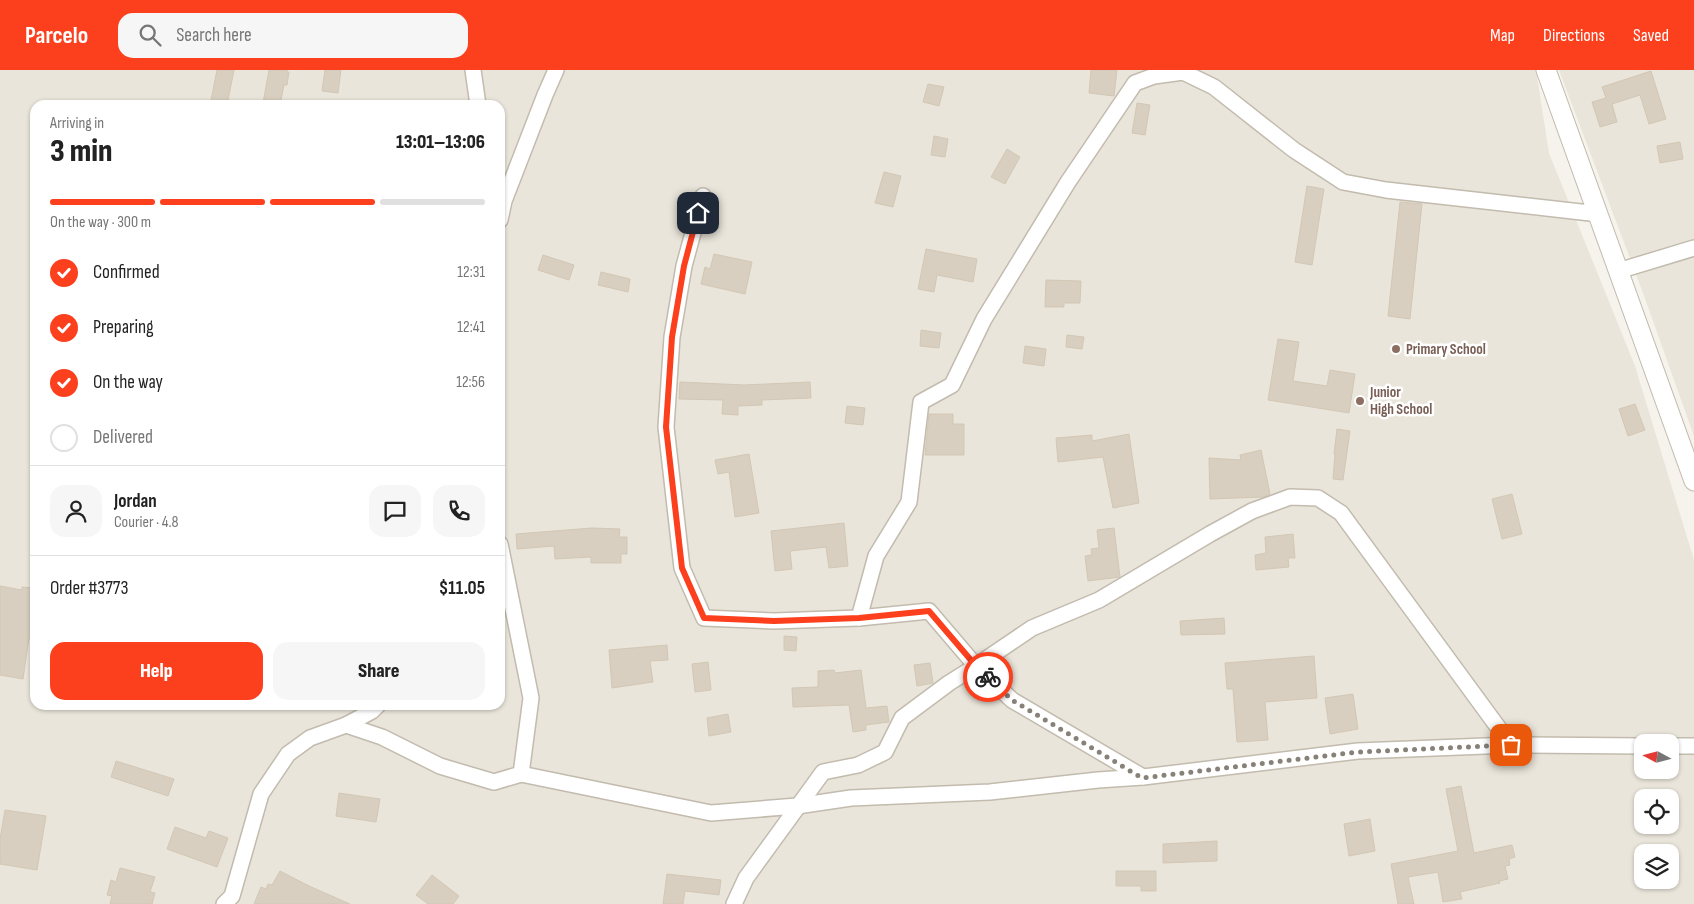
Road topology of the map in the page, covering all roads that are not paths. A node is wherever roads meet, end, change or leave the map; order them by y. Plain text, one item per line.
1 (473, 70) edge
2 (556, 70) edge
3 (1546, 70) edge
4 (477, 100) edge
5 (505, 189) edge
6 (703, 196) dead end
7 (1599, 214) junction
8 (1694, 248) edge
9 (1618, 271) junction
10 (1694, 482) edge
11 (505, 569) edge
12 (859, 618) junction
13 (976, 666) junction
14 (373, 710) edge
15 (346, 725) junction
16 (1511, 745) junction
17 (1634, 746) edge
18 (1679, 746) edge
19 (1694, 746) edge
20 (521, 774) junction
21 (1142, 778) junction
22 (797, 806) junction
23 (224, 904) edge
24 (734, 904) edge

1 - 4 street
2 - 5 street
3 - 7 street
6 - 12 street
7 - 9 street
7 - 12 street
8 - 9 street
9 - 10 street
11 - 20 street
12 - 13 street
13 - 16 street
13 - 21 street
13 - 22 street
14 - 15 street
15 - 20 street
15 - 23 street
16 - 17 street
16 - 21 street
18 - 19 street
20 - 22 street
21 - 22 street
22 - 24 street

